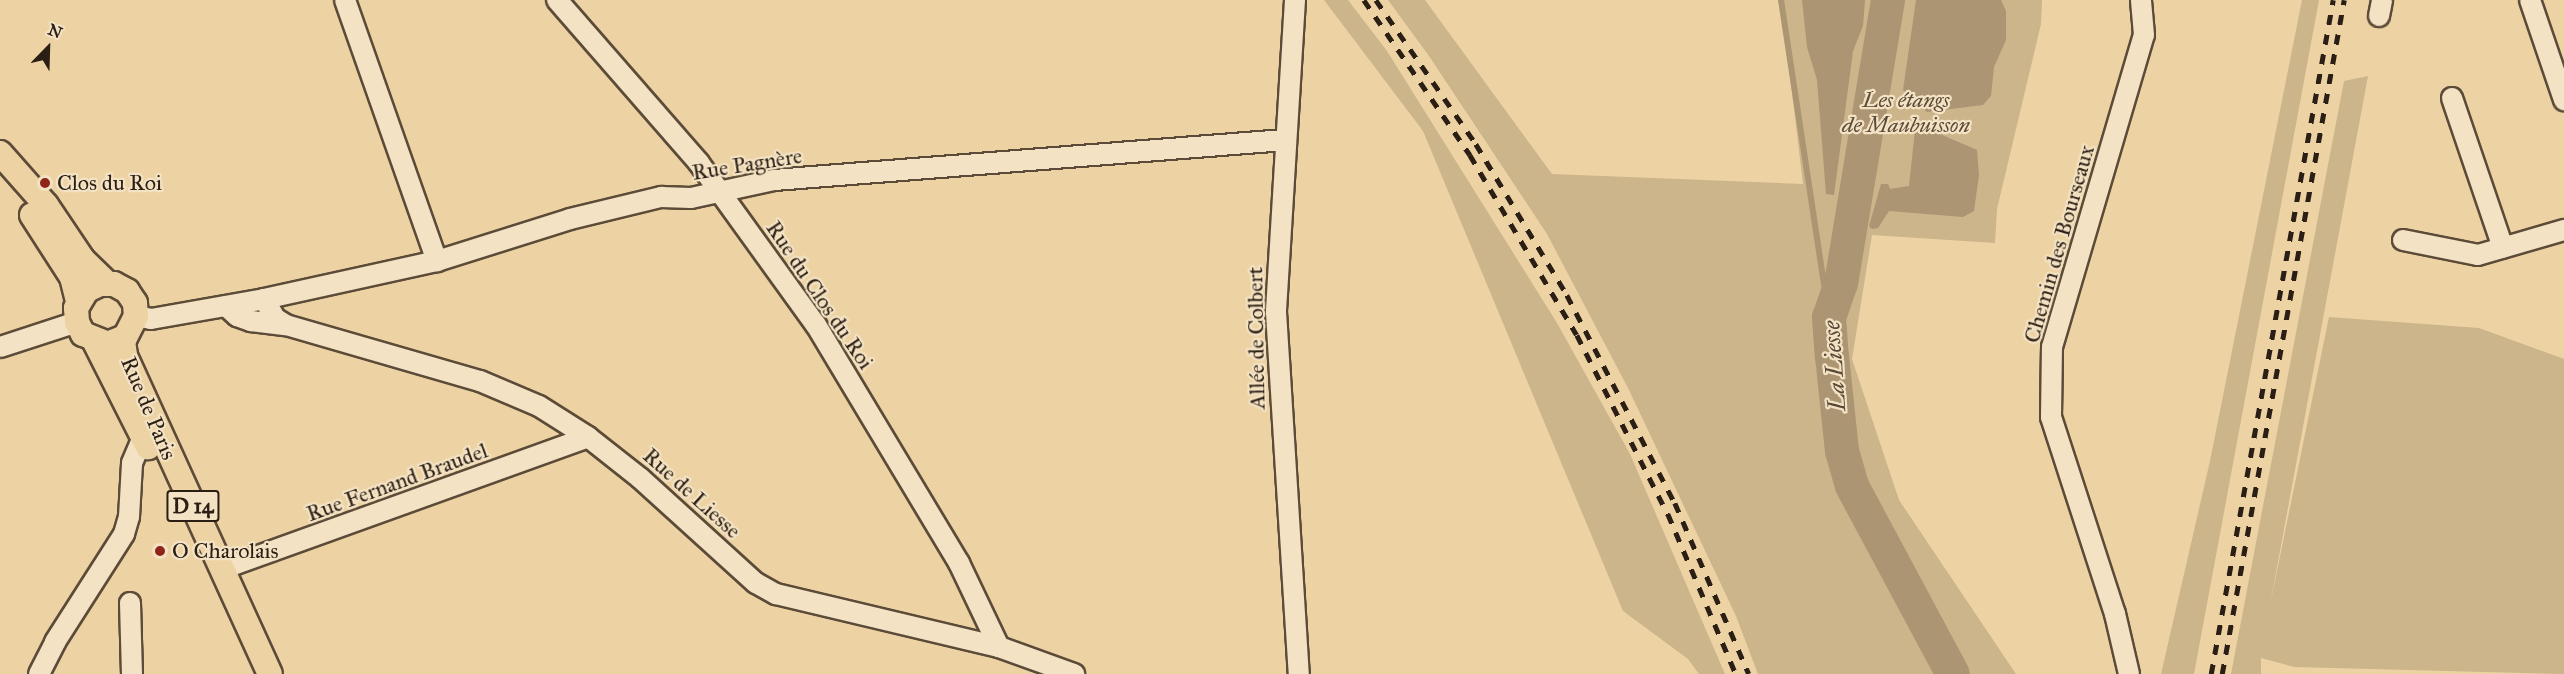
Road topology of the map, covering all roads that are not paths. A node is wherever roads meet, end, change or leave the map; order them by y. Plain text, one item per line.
1 (345, 0) edge
2 (557, 0) edge
3 (1295, 0) edge
4 (2141, 0) edge
5 (2530, 0) edge
6 (2452, 98) dead end
7 (2564, 100) edge
8 (1285, 140) junction
9 (0, 153) edge
10 (0, 176) edge
11 (720, 192) junction
12 (2564, 230) edge
13 (2403, 240) dead end
14 (2503, 248) junction
15 (436, 261) junction
16 (107, 283) junction
17 (264, 299) junction
18 (226, 306) junction
19 (77, 311) junction
20 (286, 325) junction
21 (131, 327) junction
22 (95, 342) junction
23 (0, 347) edge
24 (588, 436) junction
25 (143, 437) junction
26 (222, 569) junction
27 (130, 603) dead end
28 (999, 647) junction
29 (39, 674) edge
30 (132, 674) edge
31 (252, 674) edge
32 (270, 674) edge
33 (1074, 674) edge
34 (1299, 674) edge
35 (2128, 674) edge

1 - 15 street
2 - 11 street, Rue du Clos du Roi
3 - 8 street, Allée de Colbert
4 - 35 street, Chemin des Bourseaux
5 - 7 street
6 - 14 street
8 - 11 street, Rue Pagnère
8 - 34 street, Allée de Colbert
9 - 16 main road
10 - 19 main road
11 - 15 street, Rue Pagnère
11 - 28 street, Rue du Clos du Roi
12 - 14 street
13 - 14 street
15 - 17 street, Rue Pagnère
16 - 19 main road
16 - 21 main road
17 - 18 street
17 - 20 street
18 - 20 street, Rue de Liesse
18 - 21 street
19 - 22 main road
19 - 23 street
20 - 24 street, Rue de Liesse
21 - 22 main road
21 - 26 main road, Rue de Paris / D 14
22 - 25 main road, Rue de Paris / D 14
24 - 26 street, Rue Fernand Braudel
24 - 28 street, Rue de Liesse
25 - 29 street
25 - 31 main road, Rue de Paris / D 14
26 - 32 main road, Rue de Paris / D 14
27 - 30 street
28 - 33 street, Rue de Liesse

